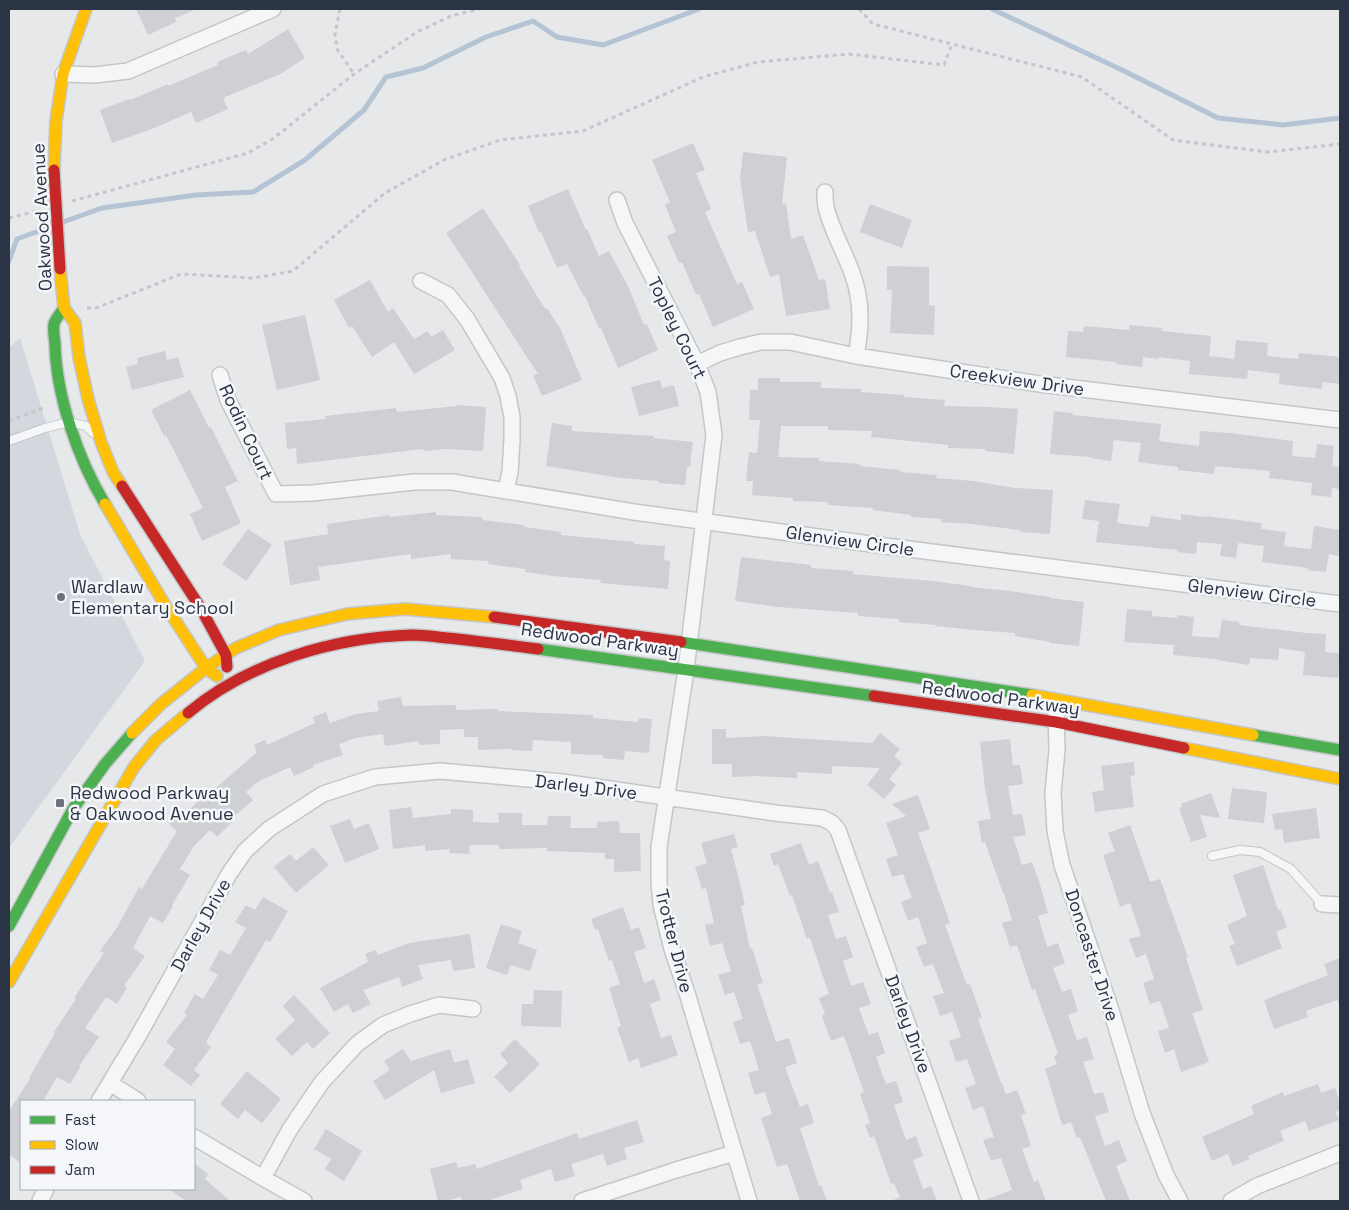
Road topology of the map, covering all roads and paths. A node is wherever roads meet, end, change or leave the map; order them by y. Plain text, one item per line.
1 (86, 9) edge
2 (273, 9) edge
3 (340, 9) edge
4 (479, 9) edge
5 (859, 9) edge
6 (952, 44) junction
7 (63, 74) junction
8 (354, 74) junction
9 (1340, 144) edge
10 (824, 192) dead end
11 (617, 200) dead end
12 (66, 202) dead end
13 (47, 208) dead end
14 (9, 218) edge
15 (420, 281) dead end
16 (64, 308) junction
17 (856, 356) junction
18 (697, 364) junction
19 (220, 375) dead end
20 (46, 407) dead end
21 (1340, 420) edge
22 (9, 421) edge
23 (69, 422) junction
24 (9, 441) edge
25 (101, 442) junction
26 (361, 487) joint
27 (506, 490) junction
28 (704, 521) junction
29 (1340, 604) edge
30 (688, 644) junction
31 (226, 654) junction
32 (206, 668) junction
33 (686, 670) junction
34 (229, 684) junction
35 (1056, 699) junction
36 (1056, 722) junction
37 (1340, 750) edge
38 (1340, 779) edge
39 (667, 798) junction
40 (1212, 856) dead end
41 (1322, 904) joint
42 (1340, 905) edge
43 (9, 926) edge
44 (9, 982) edge
45 (473, 1008) dead end
46 (110, 1083) junction
47 (100, 1100) edge
48 (136, 1100) edge
49 (195, 1138) edge
50 (734, 1153) junction
51 (1340, 1153) edge
52 (263, 1178) junction
53 (304, 1201) edge
54 (582, 1201) edge
55 (749, 1201) edge
56 (971, 1201) edge
57 (1180, 1201) edge
58 (1231, 1201) edge

1 - 7 main road, Oakwood Avenue
2 - 7 street
3 - 8 path
4 - 8 path
5 - 6 path
6 - 9 path
6 - 16 path
7 - 16 main road, Oakwood Avenue, bridge
8 - 12 path
10 - 17 street
11 - 18 street, Topley Court
13 - 14 path
15 - 27 street
16 - 23 main road, Oakwood Avenue
16 - 25 main road, Oakwood Avenue
17 - 18 street, Creekview Drive
17 - 21 street, Creekview Drive
18 - 28 street, Topley Court
19 - 26 street, Rodin Court
20 - 22 path
23 - 24 lane
23 - 25 lane
23 - 32 main road, Oakwood Avenue
25 - 31 main road, Oakwood Avenue
26 - 27 street, Glenview Circle
27 - 28 street, Glenview Circle
28 - 29 street, Glenview Circle
28 - 30 street, Topley Court
30 - 31 main road, Redwood Parkway
30 - 33 street, Trotter Drive
30 - 35 main road, Redwood Parkway
31 - 32 main road, Redwood Parkway
31 - 34 main road, Oakwood Avenue
32 - 34 main road, Oakwood Avenue
32 - 43 main road, Redwood Parkway
33 - 34 main road, Redwood Parkway
33 - 36 main road, Redwood Parkway
33 - 39 street, Trotter Drive
34 - 44 main road, Redwood Parkway
35 - 36 street, Doncaster Drive
35 - 37 main road, Redwood Parkway
36 - 38 main road, Redwood Parkway
36 - 57 street, Doncaster Drive
39 - 46 street, Darley Drive
39 - 50 street, Trotter Drive
39 - 56 street, Darley Drive
40 - 41 lane
41 - 42 street
45 - 52 street
46 - 47 street, Darley Drive
46 - 48 street
49 - 52 street
50 - 54 street
50 - 55 street, Trotter Drive
51 - 58 street
52 - 53 street

